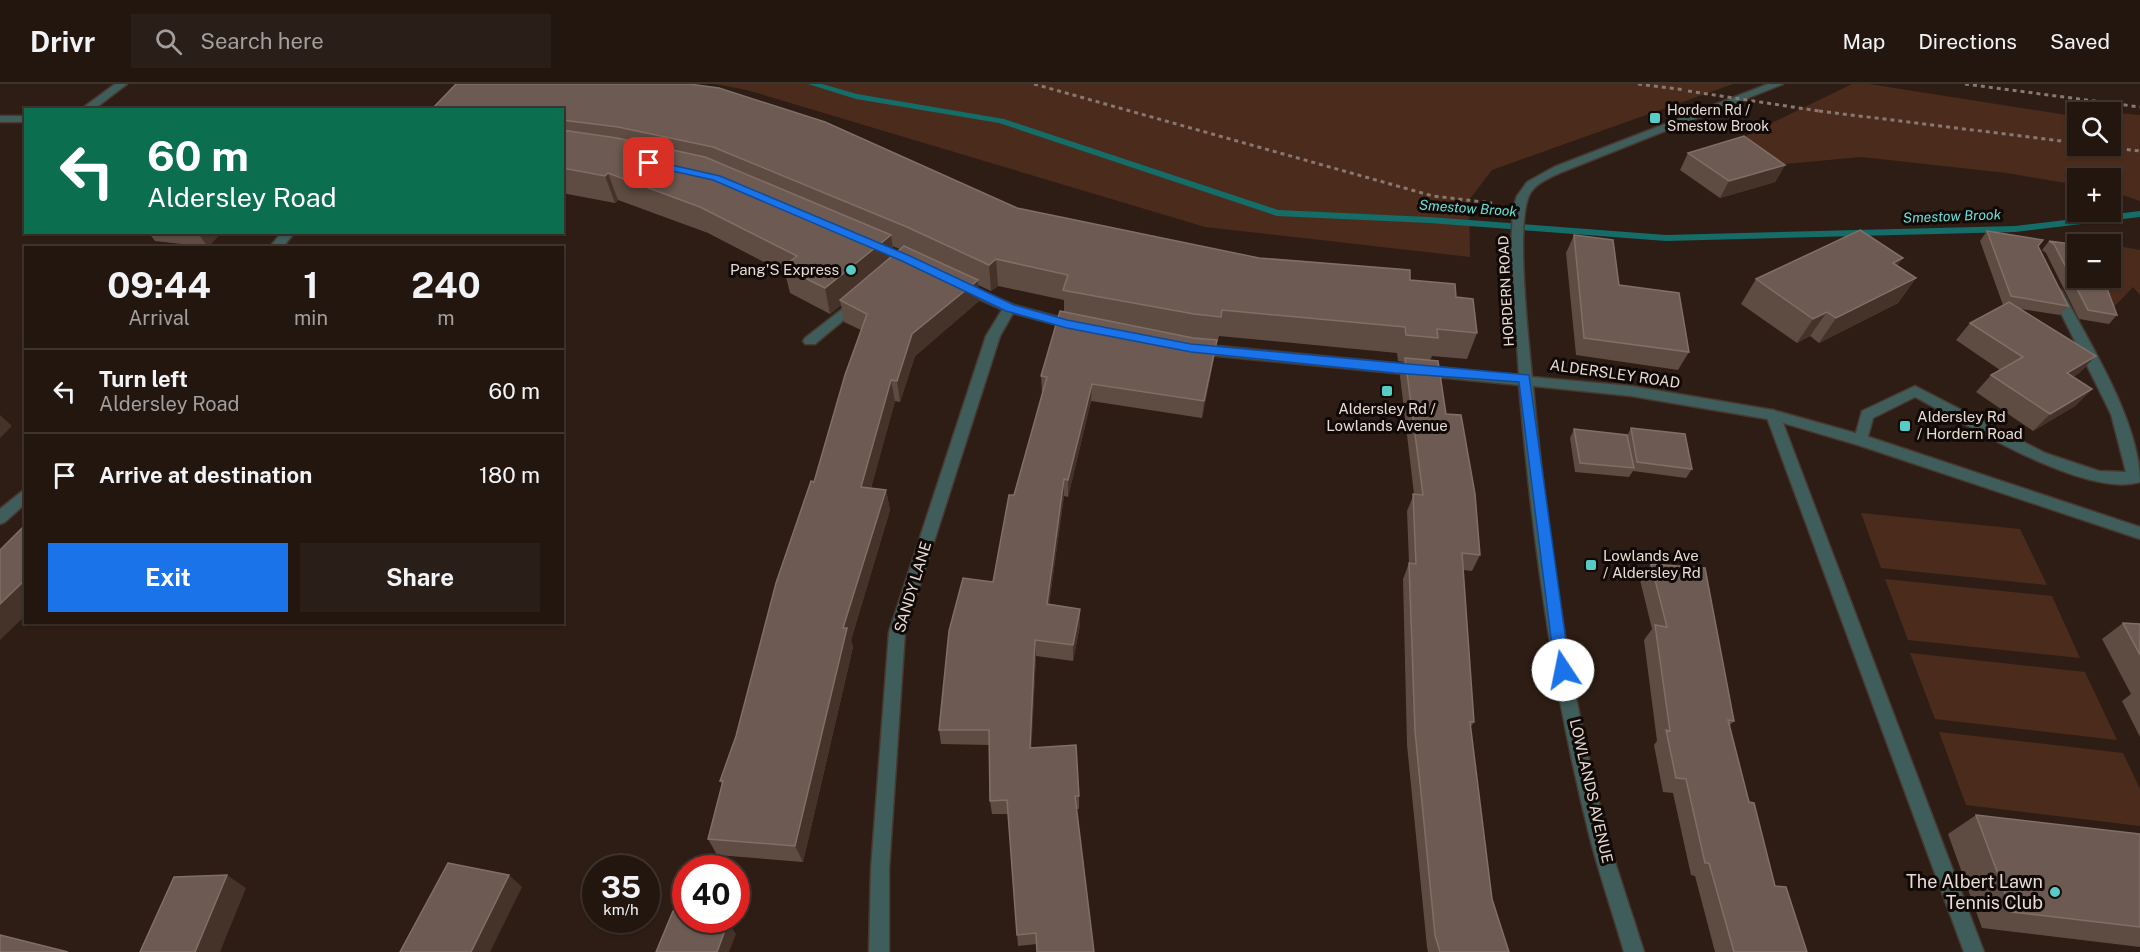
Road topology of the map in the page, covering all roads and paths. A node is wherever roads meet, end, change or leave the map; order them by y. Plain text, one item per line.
1 (122, 84) edge
2 (1034, 84) edge
3 (1638, 84) edge
4 (1778, 84) edge
5 (1965, 84) edge
6 (1991, 84) edge
7 (1980, 87) junction
8 (2140, 107) edge
9 (88, 108) edge
10 (0, 119) edge
11 (24, 119) edge
12 (2067, 142) edge
13 (2121, 149) edge
14 (2140, 151) edge
15 (1519, 206) junction
16 (287, 234) edge
17 (277, 246) edge
18 (2048, 275) edge
19 (946, 279) edge
20 (874, 288) edge
21 (1010, 308) junction
22 (1089, 328) edge
23 (810, 341) dead end
24 (1180, 346) edge
25 (1525, 378) junction
26 (1773, 416) junction
27 (1861, 440) junction
28 (24, 496) edge
29 (0, 518) edge
30 (2140, 533) edge
31 (879, 952) edge
32 (1634, 952) edge
33 (1974, 952) edge

1 - 9 street
2 - 15 path
3 - 12 path, bridge
4 - 15 street
5 - 7 path
6 - 7 path
7 - 8 path
10 - 11 street
13 - 14 path
15 - 25 street, HORDERN ROAD
16 - 17 street
18 - 27 street
19 - 21 street
20 - 23 street
21 - 22 street
21 - 31 street, SANDY LANE
24 - 25 street, ALDERSLEY ROAD
25 - 26 street, ALDERSLEY ROAD
25 - 32 street, LOWLANDS AVENUE
26 - 27 street, ALDERSLEY ROAD
26 - 33 street
27 - 30 street, ALDERSLEY ROAD
28 - 29 street

